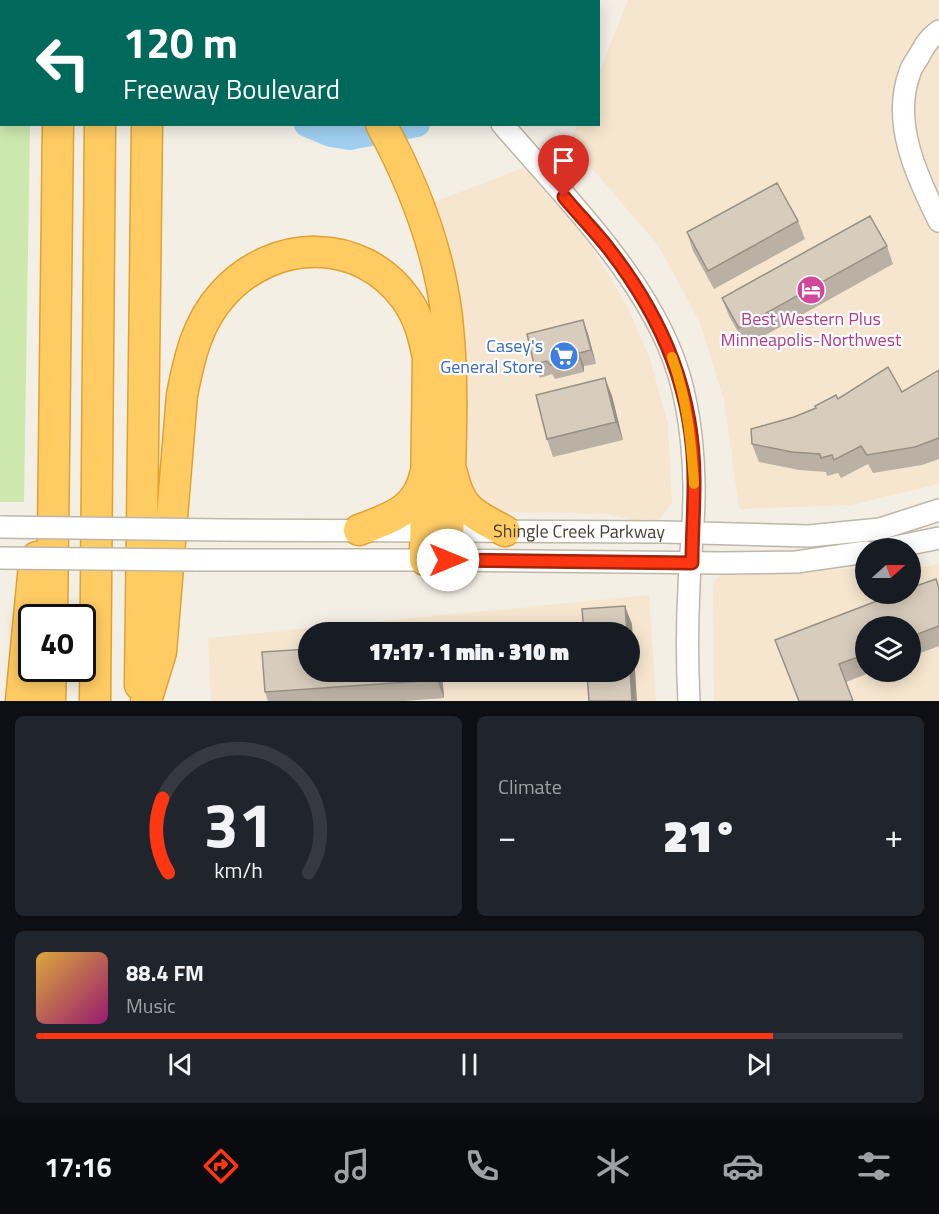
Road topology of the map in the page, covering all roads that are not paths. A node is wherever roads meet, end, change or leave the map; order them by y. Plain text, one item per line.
1 (939, 31) edge
2 (382, 126) edge
3 (504, 126) edge
4 (100, 127) edge
5 (147, 127) edge
6 (58, 128) edge
7 (939, 221) edge
8 (439, 461) junction
9 (939, 510) edge
10 (53, 518) junction
11 (0, 527) edge
12 (359, 530) junction
13 (505, 531) junction
14 (692, 533) junction
15 (939, 538) edge
16 (921, 542) edge
17 (436, 545) junction
18 (855, 554) edge
19 (0, 558) edge
20 (692, 563) junction
21 (52, 604) edge
22 (51, 682) edge
23 (21, 701) edge
24 (50, 701) edge
25 (94, 701) edge
26 (140, 701) edge
27 (146, 701) edge
28 (689, 701) edge

1 - 7 street
2 - 8 highway
3 - 14 street
4 - 25 highway
5 - 26 highway
6 - 10 highway
8 - 12 highway
8 - 13 highway
8 - 17 highway
8 - 27 highway
9 - 14 street, Shingle Creek Parkway
10 - 21 highway
10 - 23 highway
11 - 12 street, Shingle Creek Parkway, bridge
12 - 17 street, Shingle Creek Parkway
13 - 14 street, Shingle Creek Parkway
13 - 17 street, Shingle Creek Parkway
14 - 20 street
15 - 16 street
17 - 19 street, Shingle Creek Parkway, bridge
17 - 20 street, Shingle Creek Parkway
18 - 20 street, Shingle Creek Parkway
20 - 28 street
22 - 24 highway

